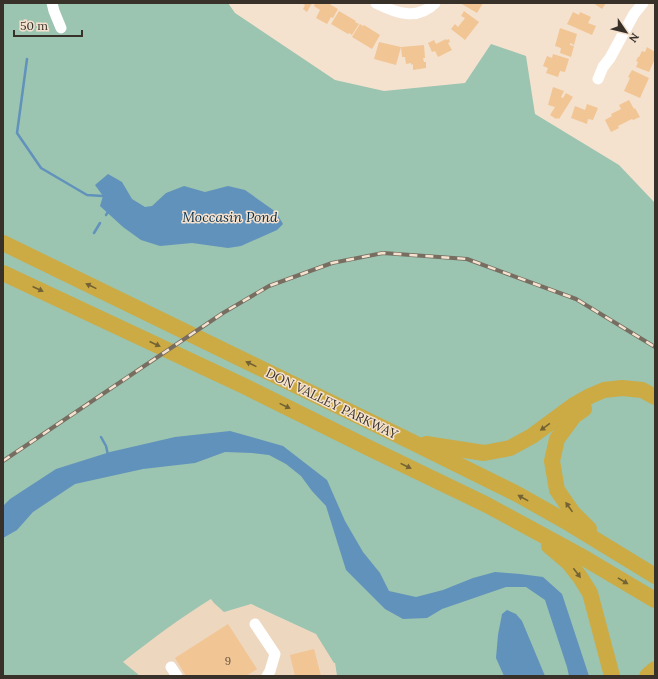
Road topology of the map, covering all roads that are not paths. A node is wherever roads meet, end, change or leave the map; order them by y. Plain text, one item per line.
1 (52, 3) edge
2 (376, 3) edge
3 (435, 3) edge
4 (643, 3) edge
5 (62, 28) dead end
6 (598, 79) dead end
7 (3, 243) edge
8 (3, 273) edge
9 (655, 397) edge
10 (655, 407) edge
11 (412, 442) junction
12 (528, 528) junction
13 (606, 545) junction
14 (655, 576) edge
15 (655, 600) edge
16 (255, 624) dead end
17 (171, 666) dead end
18 (655, 668) edge
19 (177, 676) edge
20 (267, 676) edge
21 (612, 676) edge
22 (647, 676) edge

1 - 5 street
2 - 3 street
4 - 6 street
11 -> 7 highway, DON VALLEY PARKWAY
8 -> 12 highway, DON VALLEY PARKWAY
9 -> 11 highway
13 -> 10 highway
13 -> 11 highway, DON VALLEY PARKWAY
12 -> 15 highway, DON VALLEY PARKWAY
12 -> 21 highway
13 - 14 highway, DON VALLEY PARKWAY
16 - 20 street
17 - 19 street
18 - 22 highway

